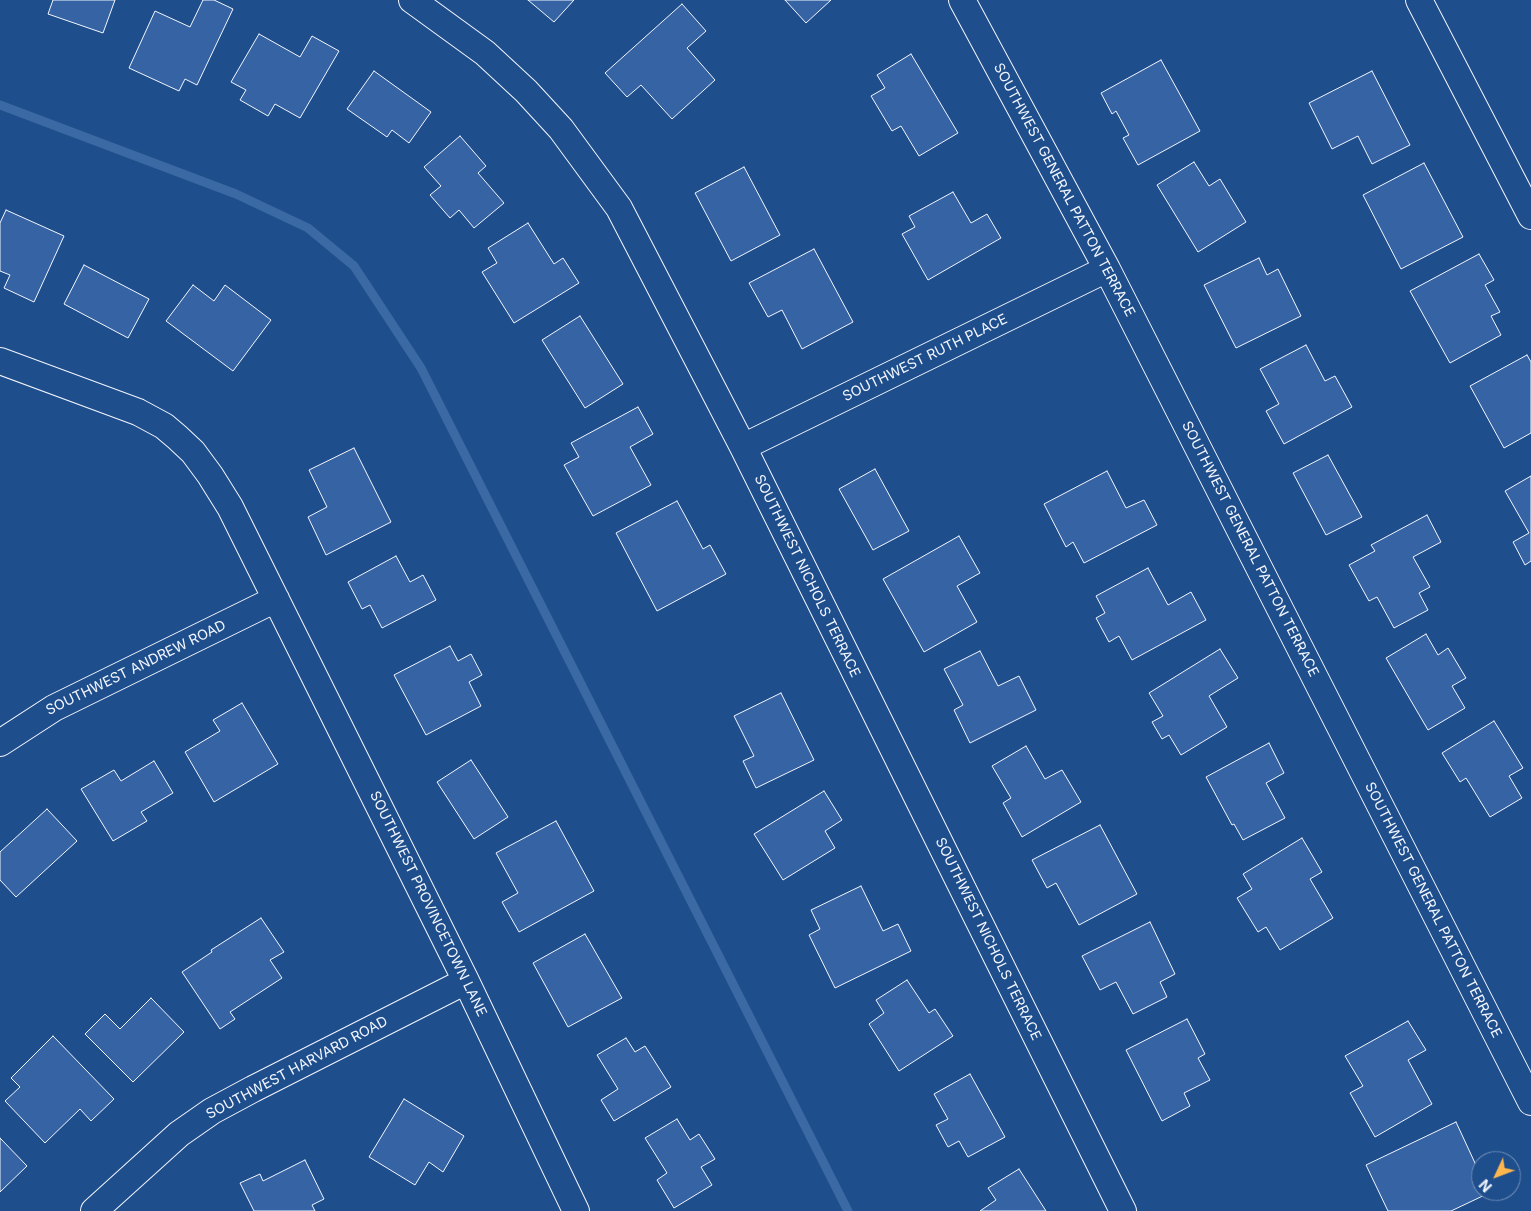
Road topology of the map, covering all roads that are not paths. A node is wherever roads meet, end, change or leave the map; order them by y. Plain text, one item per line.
1 (412, 0) edge
2 (962, 0) edge
3 (1420, 0) edge
4 (1531, 216) edge
5 (1107, 269) junction
6 (0, 361) edge
7 (743, 447) junction
8 (276, 599) junction
9 (0, 743) edge
10 (466, 981) junction
11 (1531, 1102) edge
12 (94, 1211) edge
13 (576, 1211) edge
14 (1123, 1211) edge

1 - 7 street, SOUTHWEST NICHOLS TERRACE
2 - 5 street, SOUTHWEST GENERAL PATTON TERRACE
3 - 4 street
5 - 7 street, SOUTHWEST RUTH PLACE
5 - 11 street, SOUTHWEST GENERAL PATTON TERRACE
6 - 8 street, SOUTHWEST PROVINCETOWN LANE
7 - 14 street, SOUTHWEST NICHOLS TERRACE
8 - 9 street, SOUTHWEST ANDREW ROAD
8 - 10 street, SOUTHWEST PROVINCETOWN LANE
10 - 12 street, SOUTHWEST HARVARD ROAD
10 - 13 street, SOUTHWEST PROVINCETOWN LANE

